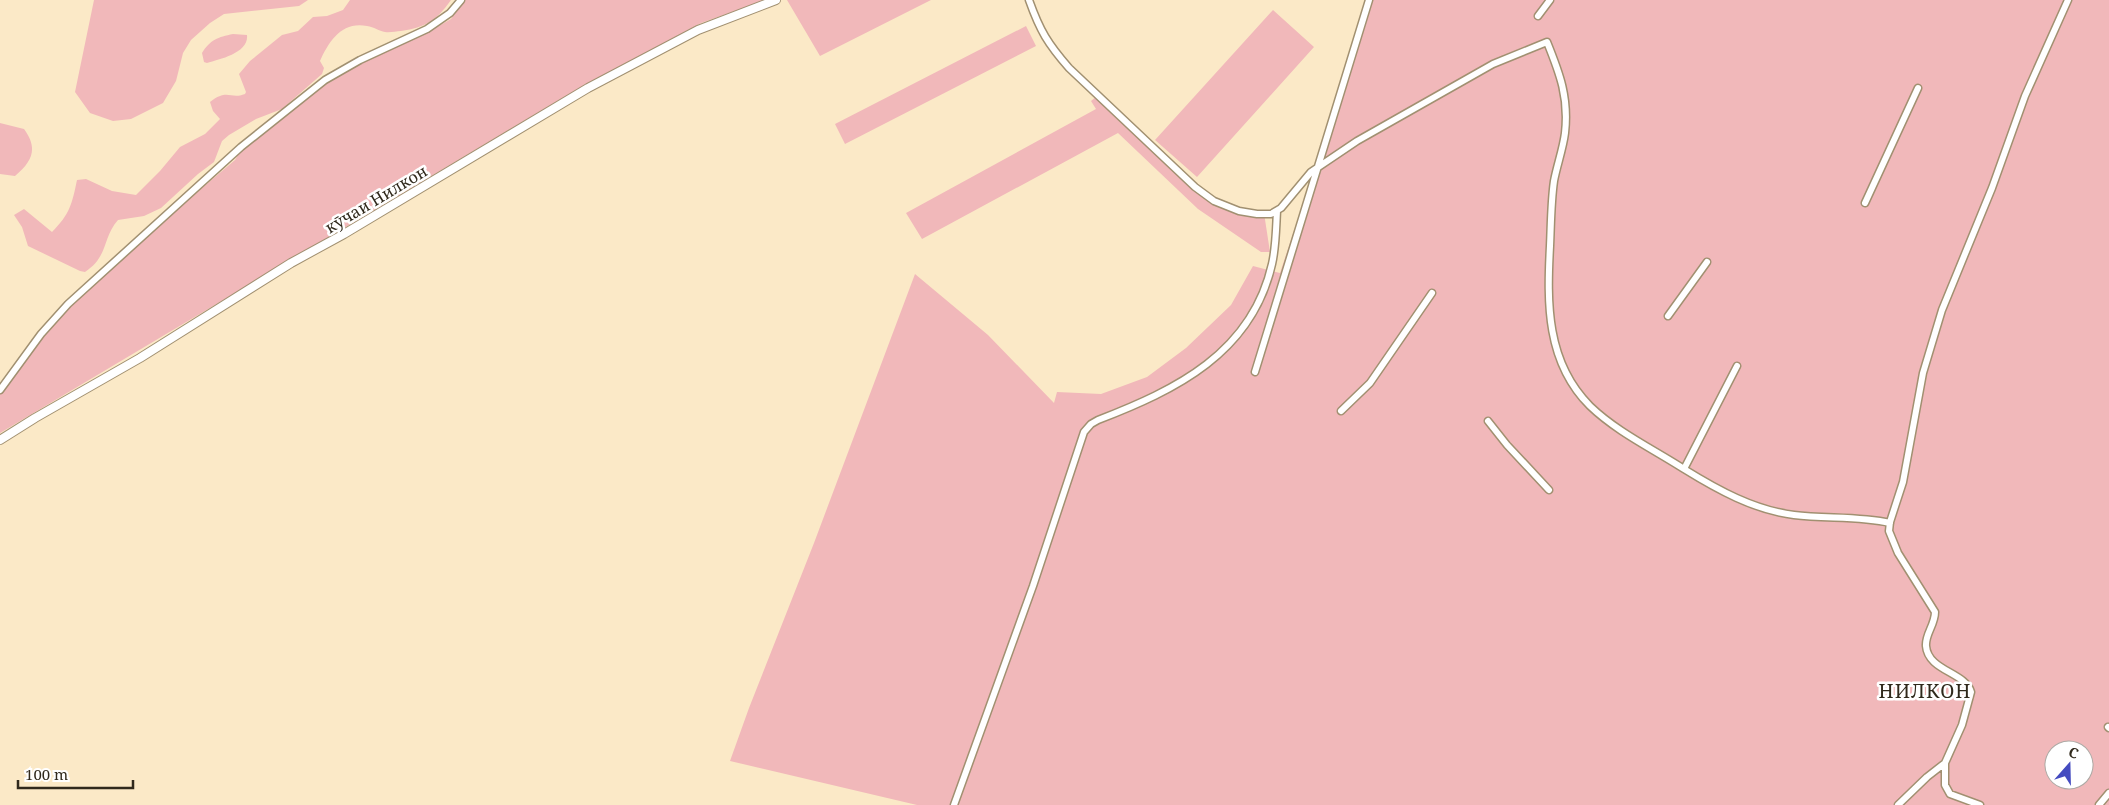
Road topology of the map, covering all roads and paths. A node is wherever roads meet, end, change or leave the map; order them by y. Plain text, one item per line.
1 (461, 0) edge
2 (776, 0) edge
3 (1030, 0) edge
4 (1369, 0) edge
5 (1550, 0) edge
6 (2068, 0) edge
7 (1538, 16) dead end
8 (1918, 88) dead end
9 (1318, 167) junction
10 (1865, 203) dead end
11 (1277, 211) junction
12 (1707, 262) dead end
13 (1432, 293) dead end
14 (1668, 316) dead end
15 (1737, 366) dead end
16 (1254, 372) dead end
17 (0, 390) edge
18 (1341, 411) dead end
19 (1488, 421) dead end
20 (0, 440) edge
21 (1684, 469) junction
22 (1549, 490) dead end
23 (1890, 524) junction
24 (1944, 763) junction
25 (2109, 793) edge
26 (954, 805) edge
27 (1898, 805) edge
28 (1980, 805) edge
29 (2099, 805) edge

1 - 17 street
2 - 20 street, кӯчаи Нилкон
3 - 11 street
4 - 9 street
5 - 7 street
6 - 23 street
8 - 10 street
9 - 11 street
9 - 16 street
9 - 21 street
11 - 26 street
12 - 14 street
13 - 18 street
15 - 21 street
19 - 22 street
21 - 23 street
23 - 24 street
24 - 27 street
24 - 28 street
25 - 29 street

